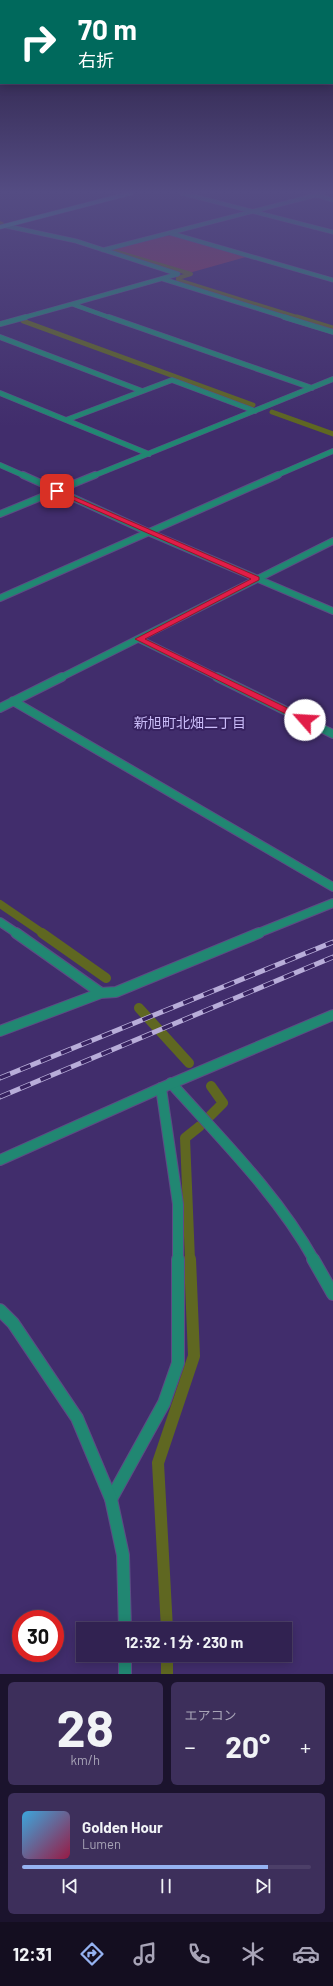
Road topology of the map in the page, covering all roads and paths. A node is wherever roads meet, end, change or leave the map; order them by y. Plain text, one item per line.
1 (169, 271) edge
2 (302, 271) edge
3 (163, 279) junction
4 (333, 280) edge
5 (72, 304) junction
6 (0, 324) edge
7 (333, 332) edge
8 (0, 337) edge
9 (333, 379) edge
10 (312, 388) junction
11 (142, 391) junction
12 (0, 393) edge
13 (255, 411) junction
14 (66, 420) junction
15 (333, 451) edge
16 (150, 454) junction
17 (0, 465) edge
18 (57, 491) junction
19 (0, 514) edge
20 (148, 532) junction
21 (333, 541) edge
22 (257, 579) junction
23 (0, 598) edge
24 (333, 611) edge
25 (139, 639) junction
26 (14, 701) junction
27 (0, 708) edge
28 (333, 734) edge
29 (333, 887) edge
30 (333, 903) edge
31 (0, 922) edge
32 (101, 993) junction
33 (333, 1015) edge
34 (0, 1032) edge
35 (166, 1086) junction
36 (0, 1160) edge
37 (333, 1294) edge
38 (0, 1310) edge
39 (111, 1499) junction
40 (124, 1622) edge
41 (125, 1662) edge
42 (125, 1674) edge

1 - 3 street
2 - 4 street
3 - 5 street
3 - 7 street
5 - 6 street
5 - 10 street
8 - 11 street
9 - 10 street
10 - 13 street
11 - 13 street
11 - 14 street
12 - 14 street
13 - 16 street
14 - 16 street
15 - 20 street
16 - 18 street
17 - 18 street
18 - 19 street
18 - 20 street
20 - 22 street
20 - 23 street
21 - 22 street
22 - 24 street
22 - 25 street
25 - 26 street
25 - 28 street
26 - 27 street
26 - 29 street
30 - 32 street
31 - 32 street
32 - 34 street
33 - 35 street
35 - 36 street
35 - 37 street
35 - 39 street
38 - 39 street
39 - 40 street
41 - 42 street

